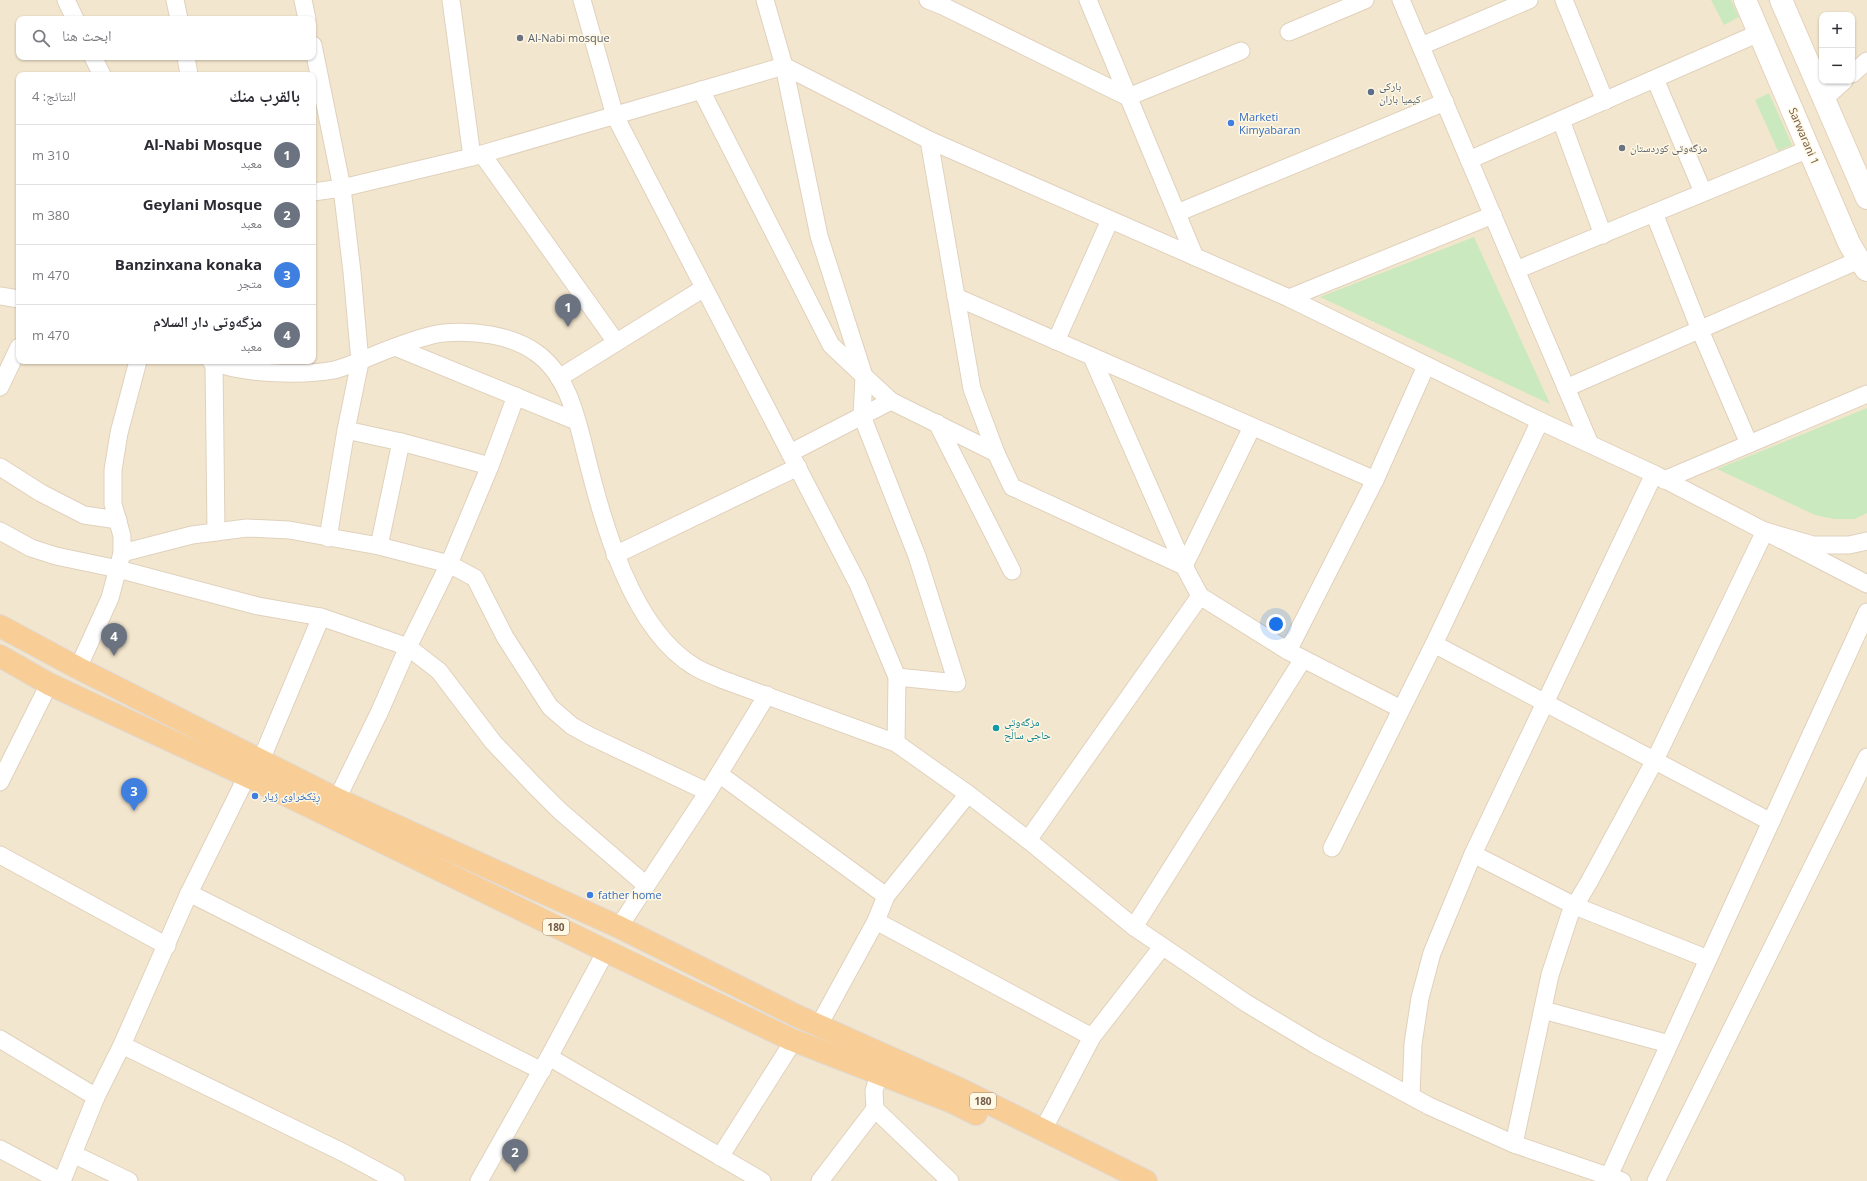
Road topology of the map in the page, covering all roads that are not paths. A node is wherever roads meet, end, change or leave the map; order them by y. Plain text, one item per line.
1 (66, 0) edge
2 (175, 0) edge
3 (303, 0) edge
4 (451, 0) edge
5 (582, 0) edge
6 (765, 0) edge
7 (1088, 0) edge
8 (1365, 0) edge
9 (1401, 0) edge
10 (1529, 0) edge
11 (1564, 0) edge
12 (1745, 0) edge
13 (1781, 0) edge
14 (937, 2) edge
15 (1511, 4) edge
16 (74, 16) edge
17 (178, 16) edge
18 (306, 16) edge
19 (1289, 32) dead end
20 (1759, 34) junction
21 (1421, 46) junction
22 (1240, 51) dead end
23 (94, 60) edge
24 (186, 60) edge
25 (314, 60) edge
26 (1867, 61) edge
27 (784, 66) junction
28 (1855, 71) edge
29 (100, 72) edge
30 (188, 72) edge
31 (316, 72) edge
32 (316, 75) edge
33 (1655, 79) junction
34 (1841, 84) edge
35 (701, 90) junction
36 (318, 95) edge
37 (1128, 97) junction
38 (1824, 99) junction
39 (1605, 100) junction
40 (1445, 102) junction
41 (615, 116) junction
42 (1561, 120) junction
43 (929, 140) junction
44 (1810, 149) junction
45 (477, 155) junction
46 (1469, 160) junction
47 (342, 188) junction
48 (316, 192) edge
49 (1703, 192) junction
50 (1867, 198) edge
51 (1177, 213) junction
52 (1654, 213) junction
53 (1493, 216) junction
54 (1110, 220) junction
55 (1602, 235) junction
56 (1195, 257) junction
57 (1516, 270) junction
58 (1864, 270) edge
59 (704, 288) junction
60 (0, 296) edge
61 (956, 297) junction
62 (1289, 298) junction
63 (16, 299) edge
64 (1700, 330) junction
65 (616, 342) junction
66 (1056, 342) junction
67 (395, 347) junction
68 (16, 353) edge
69 (1092, 357) junction
70 (360, 362) junction
71 (137, 364) edge
72 (213, 364) edge
73 (224, 364) edge
74 (1426, 366) junction
75 (295, 367) edge
76 (864, 376) junction
77 (559, 378) junction
78 (0, 387) edge
79 (1566, 388) junction
80 (1867, 394) edge
81 (516, 396) junction
82 (891, 401) junction
83 (862, 416) junction
84 (576, 421) junction
85 (1540, 421) junction
86 (937, 423) junction
87 (1252, 427) junction
88 (346, 430) junction
89 (401, 442) junction
90 (1590, 444) junction
91 (1749, 444) junction
92 (996, 453) junction
93 (794, 460) junction
94 (490, 466) junction
95 (0, 467) edge
96 (1659, 477) junction
97 (1375, 480) junction
98 (118, 520) junction
99 (0, 531) edge
100 (1764, 531) junction
101 (216, 532) junction
102 (328, 538) junction
103 (1867, 541) edge
104 (379, 546) junction
105 (122, 552) junction
106 (615, 555) junction
107 (449, 564) junction
108 (1184, 566) junction
109 (118, 569) junction
110 (1012, 572) dead end
111 (1867, 584) edge
112 (1200, 596) junction
113 (1867, 612) edge
114 (321, 617) junction
115 (0, 626) edge
116 (1434, 644) junction
117 (408, 648) junction
118 (1296, 655) junction
119 (0, 656) edge
120 (78, 668) junction
121 (897, 677) junction
122 (49, 684) junction
123 (767, 695) junction
124 (1545, 702) junction
125 (1401, 709) junction
126 (896, 743) junction
127 (1867, 757) edge
128 (1654, 760) junction
129 (254, 768) junction
130 (719, 774) junction
131 (0, 782) edge
132 (708, 792) junction
133 (968, 794) junction
134 (337, 799) junction
135 (1771, 822) junction
136 (1028, 840) junction
137 (1332, 848) dead end
138 (1473, 854) junction
139 (0, 855) edge
140 (646, 885) junction
141 (189, 893) junction
142 (886, 896) junction
143 (1575, 906) junction
144 (876, 921) junction
145 (619, 927) junction
146 (1134, 927) junction
147 (167, 946) junction
148 (1162, 946) junction
149 (606, 952) junction
150 (1708, 959) junction
151 (1543, 1010) junction
152 (819, 1025) junction
153 (1092, 1037) junction
154 (0, 1039) edge
155 (794, 1040) junction
156 (1669, 1044) junction
157 (122, 1045) junction
158 (546, 1064) junction
159 (881, 1064) junction
160 (1411, 1095) junction
161 (96, 1097) junction
162 (875, 1109) junction
163 (1043, 1130) junction
164 (1514, 1144) junction
165 (0, 1149) edge
166 (73, 1154) junction
167 (720, 1157) junction
168 (1615, 1179) edge
169 (61, 1181) edge
170 (129, 1181) edge
171 (396, 1181) edge
172 (479, 1181) edge
173 (762, 1181) edge
174 (820, 1181) edge
175 (950, 1181) edge
176 (1119, 1181) edge
177 (1146, 1181) edge
178 (1656, 1181) edge

1 - 16 street
2 - 17 street
3 - 18 street
4 - 45 street
5 - 41 street
6 - 27 street
7 - 37 street
8 - 19 street
9 - 21 street
10 - 15 street
11 - 39 street
12 - 20 main road, Sarwarani 1
13 - 38 main road
14 - 37 street
15 - 21 street
20 - 33 street
20 - 44 main road, Sarwarani 1
21 - 40 street
22 - 37 street
23 - 29 street
24 - 30 street
25 - 31 street
26 - 28 street
27 - 35 street
27 - 43 street
27 - 76 street
32 - 36 street
33 - 39 street
33 - 49 street
34 - 38 street
35 - 41 street
35 - 76 street
36 - 47 street
37 - 51 street
38 - 50 main road
39 - 42 street
40 - 46 street
40 - 51 street
41 - 45 street
41 - 59 street
42 - 46 street
42 - 55 street
43 - 54 street
43 - 61 street
44 - 49 street
44 - 58 main road, Sarwarani 1
45 - 47 street
45 - 65 street
46 - 53 street
47 - 48 street
47 - 70 street
49 - 52 street
51 - 56 street
52 - 55 street
52 - 64 street
53 - 57 street
53 - 62 street
54 - 56 street
54 - 66 street
55 - 57 street
56 - 62 street
57 - 79 street
58 - 64 street
59 - 65 street
59 - 93 street
60 - 63 street
61 - 66 street
61 - 92 street
62 - 74 street
64 - 79 street
64 - 91 street
65 - 77 street
66 - 69 street
67 - 70 street
67 - 77 street
67 - 81 street
68 - 78 street
69 - 87 street
69 - 108 street
70 - 75 street
70 - 88 street
71 - 98 street
72 - 101 street
73 - 75 street
74 - 85 street
74 - 97 street
76 - 82 street
76 - 83 street
77 - 84 street
79 - 90 street
80 - 91 street
81 - 84 street
81 - 94 street
82 - 83 street
82 - 86 street
83 - 93 street
83 - 121 street
84 - 106 street
85 - 90 street
85 - 116 street
86 - 92 street
86 - 110 street
87 - 97 street
87 - 108 street
88 - 89 street
88 - 102 street
89 - 94 street
89 - 104 street
90 - 96 street
91 - 96 street
92 - 108 street
93 - 106 street
93 - 121 street
94 - 107 street
95 - 98 street
96 - 100 street
96 - 124 street
97 - 118 street
98 - 105 street
99 - 109 street
100 - 103 street
100 - 111 street
100 - 128 street
101 - 102 street
101 - 105 street
102 - 104 street
104 - 107 street
105 - 109 street
106 - 123 street
107 - 117 street
107 - 132 street
108 - 112 street
109 - 114 street
109 - 120 street
112 - 118 street
112 - 136 street
113 - 135 street
114 - 117 street
114 - 129 street
115 - 120 highway, 180
116 - 124 street
116 - 125 street
117 - 134 street
117 - 140 street
118 - 125 street
118 - 146 street
119 - 122 highway, 180
120 - 129 highway, 180
121 - 126 street
122 - 129 highway, 180
122 - 131 street
123 - 126 street
123 - 130 street
124 - 128 street
124 - 138 street
125 - 137 street
126 - 133 street
127 - 178 street
128 - 135 street
128 - 143 street
129 - 134 highway, 180
129 - 141 street
129 - 149 highway, 180
130 - 132 street
130 - 142 street
132 - 140 street
133 - 136 street
133 - 142 street
134 - 145 highway, 180
135 - 150 street
136 - 146 street
138 - 143 street
138 - 160 street
139 - 147 street
140 - 145 street
141 - 147 street
141 - 158 street
142 - 144 street
143 - 150 street
143 - 151 street
144 - 152 street
144 - 153 street
145 - 152 highway, 180
146 - 148 street
147 - 157 street
148 - 153 street
148 - 160 street
149 - 155 highway, 180
149 - 158 street
150 - 156 street
151 - 156 street
151 - 164 street
152 - 159 highway, 180
153 - 163 street
154 - 161 street
155 - 159 highway, 180
155 - 167 street
156 - 168 street
157 - 161 street
157 - 171 street
158 - 167 street
158 - 172 street
159 - 162 street
159 - 163 highway, 180
159 - 176 highway, 180
160 - 164 street
161 - 166 street
162 - 174 street
162 - 175 street
163 - 177 highway, 180
164 - 168 street
165 - 169 street
166 - 169 street
166 - 170 street
167 - 173 street

